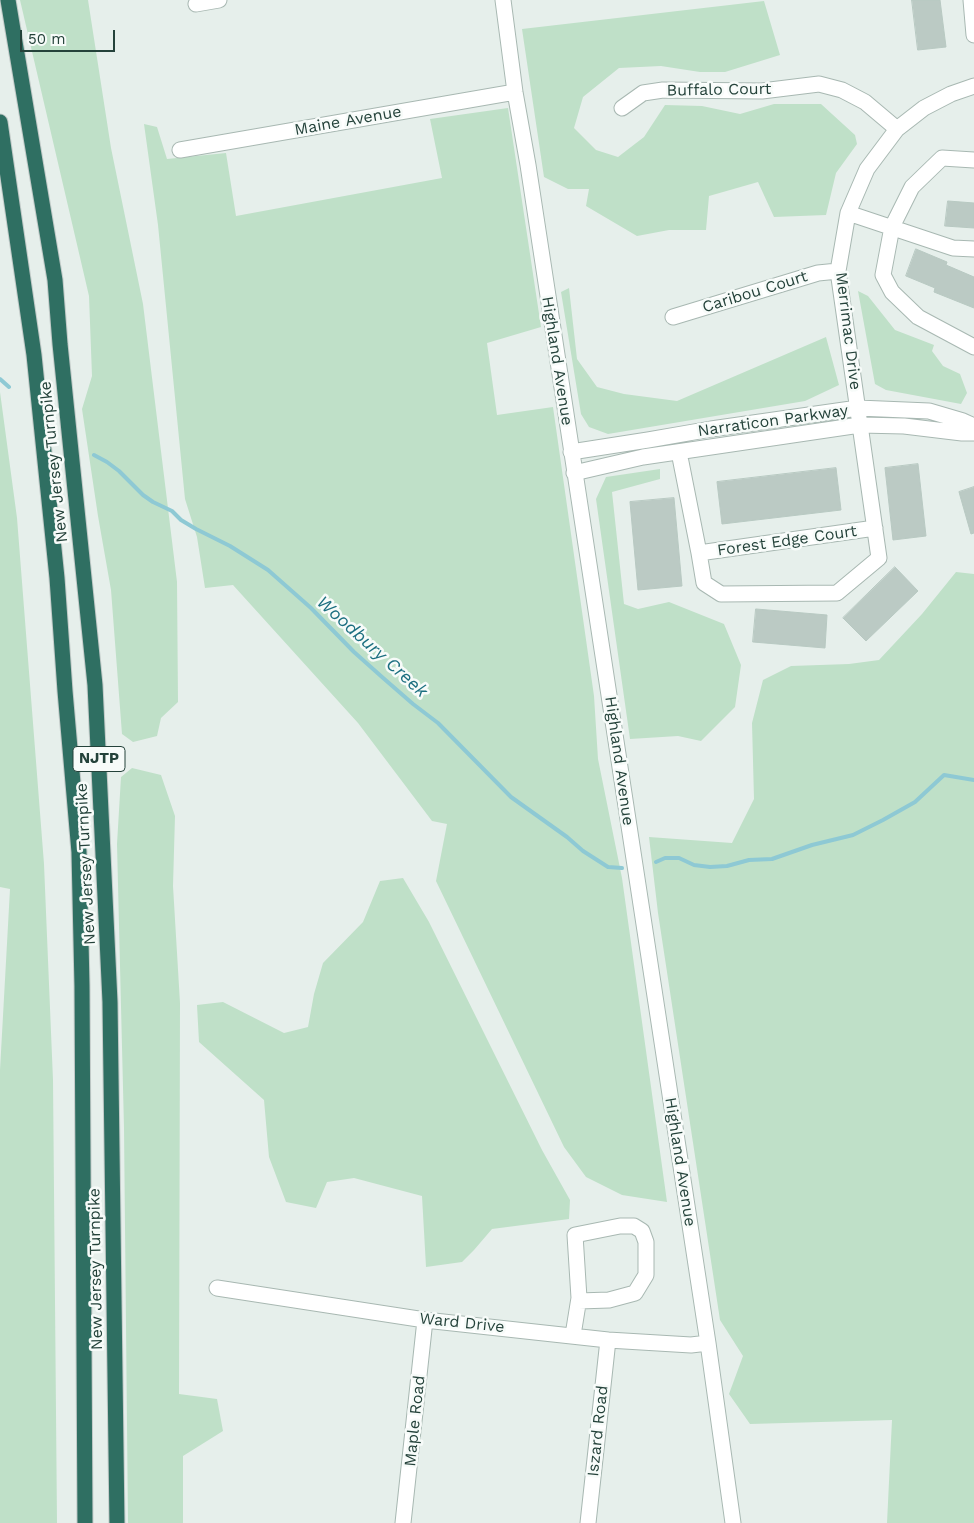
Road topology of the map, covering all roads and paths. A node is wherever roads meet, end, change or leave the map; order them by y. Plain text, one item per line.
1 (8, 0) edge
2 (219, 0) edge
3 (503, 0) edge
4 (971, 0) edge
5 (196, 4) dead end
6 (974, 35) edge
7 (974, 86) edge
8 (515, 92) junction
9 (622, 108) dead end
10 (0, 122) edge
11 (898, 129) junction
12 (180, 150) dead end
13 (974, 160) edge
14 (848, 213) junction
15 (892, 227) junction
16 (974, 249) edge
17 (838, 271) junction
18 (673, 317) dead end
19 (974, 347) edge
20 (858, 408) junction
21 (860, 425) junction
22 (974, 426) edge
23 (974, 433) edge
24 (571, 452) junction
25 (679, 452) junction
26 (574, 474) junction
27 (875, 528) junction
28 (699, 553) junction
29 (217, 1288) dead end
30 (579, 1300) junction
31 (425, 1320) junction
32 (573, 1335) junction
33 (608, 1340) junction
34 (708, 1343) junction
35 (85, 1523) edge
36 (117, 1523) edge
37 (403, 1523) edge
38 (588, 1523) edge
39 (733, 1523) edge

1 - 36 highway, New Jersey Turnpike / NJTP
2 - 5 street
3 - 8 street, Highland Avenue
4 - 6 street
7 - 11 street, Merrimac Drive
8 - 12 street, Maine Avenue
8 - 24 street, Highland Avenue
9 - 11 street, Buffalo Court
10 - 35 highway, New Jersey Turnpike / NJTP
11 - 14 street, Merrimac Drive
13 - 15 street
14 - 15 street
14 - 17 street, Merrimac Drive
15 - 16 street
15 - 19 street
17 - 18 street, Caribou Court
17 - 20 street, Merrimac Drive
20 - 21 street, Merrimac Drive
20 - 22 street, Narraticon Parkway
20 - 24 street, Narraticon Parkway
21 - 23 street, Narraticon Parkway
21 - 25 street, Narraticon Parkway
21 - 27 street, Forest Edge Court
24 - 26 street, Highland Avenue
25 - 26 street, Narraticon Parkway
25 - 28 street, Forest Edge Court
26 - 34 street, Highland Avenue
27 - 28 street, Forest Edge Court
27 - 28 street, Forest Edge Court
29 - 31 street, Ward Drive
30 - 30 street
30 - 32 street
31 - 32 street, Ward Drive
31 - 37 street, Maple Road
32 - 33 street, Ward Drive
33 - 34 street, Ward Drive
33 - 38 street, Iszard Road
34 - 39 street, Highland Avenue

